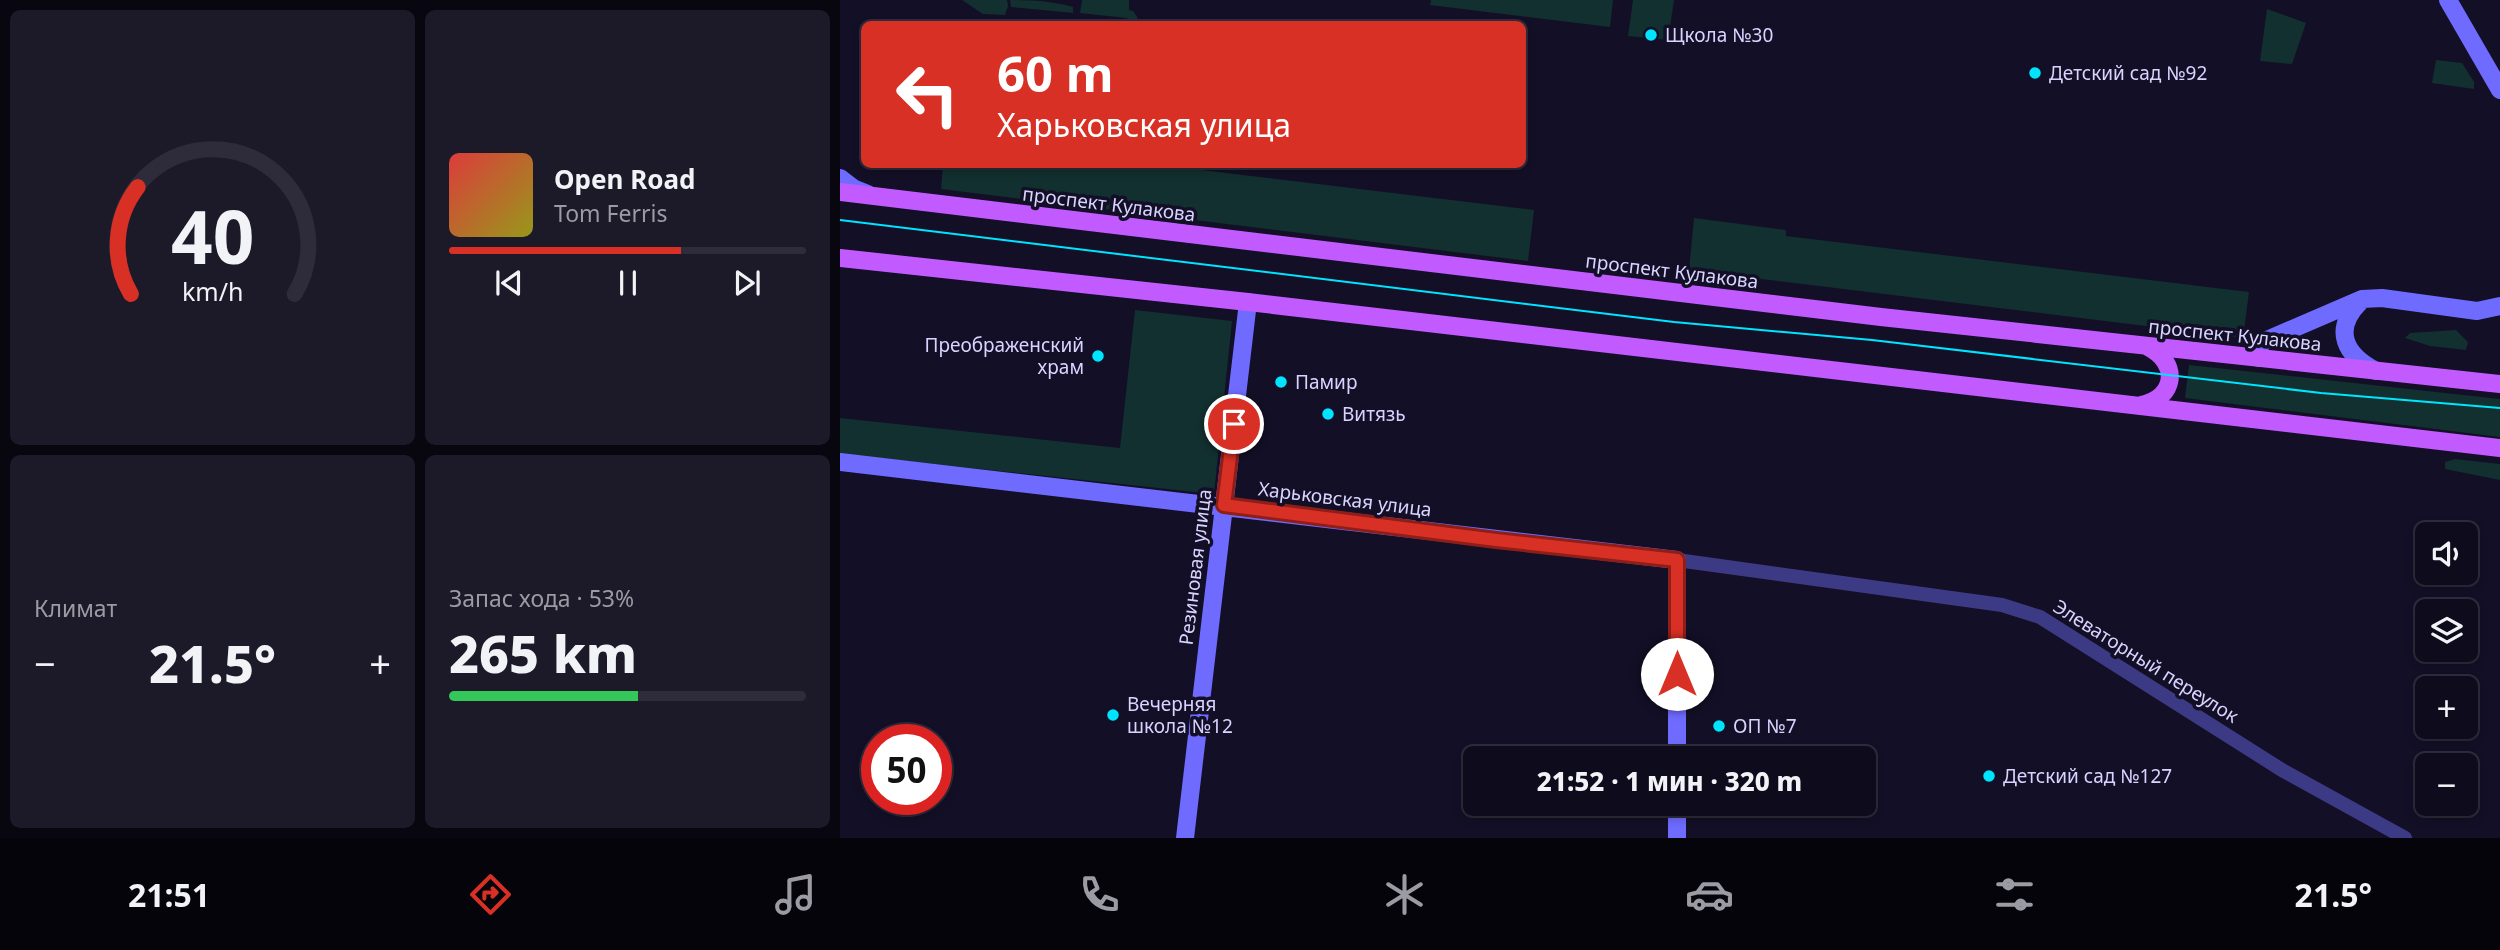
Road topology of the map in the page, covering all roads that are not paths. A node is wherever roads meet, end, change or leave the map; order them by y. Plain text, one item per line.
1 (2448, 0) edge
2 (2500, 90) edge
3 (840, 178) edge
4 (840, 192) edge
5 (871, 196) junction
6 (840, 258) edge
7 (2362, 299) junction
8 (1248, 302) junction
9 (2500, 306) edge
10 (2148, 347) junction
11 (2260, 350) junction
12 (2376, 371) junction
13 (2500, 384) edge
14 (2141, 405) junction
15 (2500, 448) edge
16 (840, 462) edge
17 (1224, 505) junction
18 (1677, 560) junction
19 (1677, 746) edge
20 (1677, 816) edge
21 (1185, 838) edge
22 (1677, 838) edge
23 (2405, 838) edge

1 - 2 street
3 - 5 street
4 - 5 main road, проспект Кулакова
5 - 10 main road, проспект Кулакова
6 - 8 main road
7 - 9 street
7 - 11 street
7 - 12 street
8 - 14 main road
8 - 17 street, Резиновая улица
10 - 11 main road, проспект Кулакова
10 - 14 main road
11 - 12 main road, проспект Кулакова
12 - 13 main road, проспект Кулакова
14 - 15 main road
16 - 17 street, Харьковская улица
17 - 18 street, Харьковская улица
17 - 21 street, Резиновая улица
18 - 19 street
18 - 23 street, Элеваторный переулок
20 - 22 street

